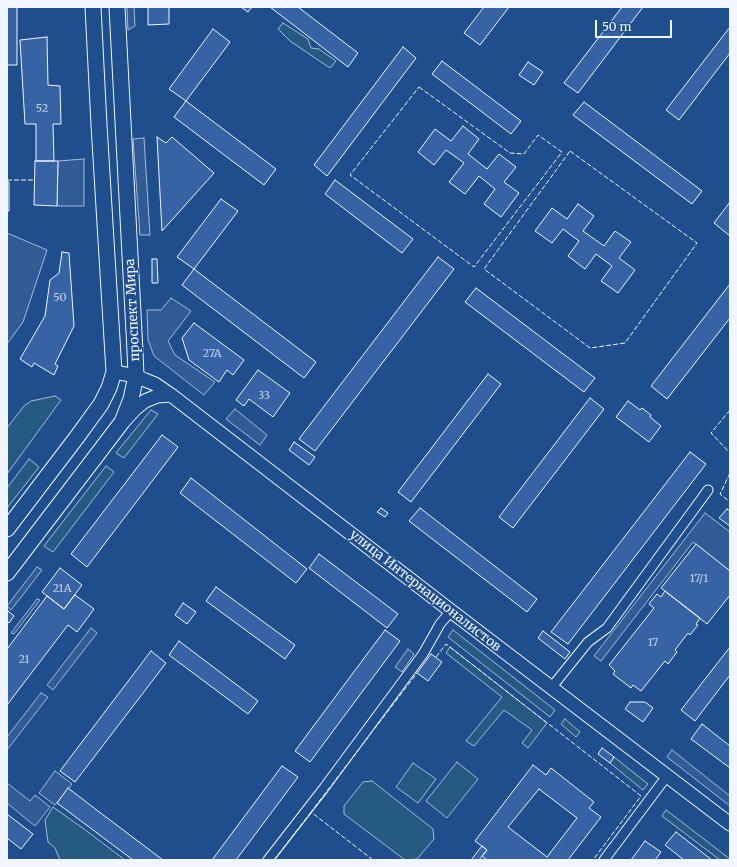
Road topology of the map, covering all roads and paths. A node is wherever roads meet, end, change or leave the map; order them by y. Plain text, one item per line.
1 (93, 7) edge
2 (117, 7) edge
3 (123, 124) junction
4 (99, 125) junction
5 (126, 183) junction
6 (102, 184) junction
7 (114, 372) junction
8 (136, 376) junction
9 (171, 395) junction
10 (122, 422) junction
11 (708, 490) dead end
12 (9, 526) edge
13 (32, 540) junction
14 (7, 573) edge
15 (451, 611) junction
16 (551, 688) junction
17 (667, 776) junction
18 (730, 824) edge
19 (268, 860) edge
20 (604, 860) edge

1 - 4 main road, проспект Мира
2 - 3 main road, проспект Мира
3 - 4 main road
3 - 5 main road, проспект Мира
4 - 6 main road, проспект Мира
5 - 6 main road
5 - 8 main road, проспект Мира
6 - 7 main road, проспект Мира
7 - 8 street, улица Интернационалистов
7 - 12 main road, проспект Мира
8 - 9 street, улица Интернационалистов
8 - 10 main road, проспект Мира
9 - 10 street
9 - 15 street, улица Интернационалистов
10 - 13 main road, проспект Мира
11 - 16 street
12 - 13 main road
13 - 14 main road, проспект Мира
15 - 16 street, улица Интернационалистов
15 - 19 street
16 - 17 street, улица Интернационалистов
17 - 18 street, улица Интернационалистов
17 - 20 street

